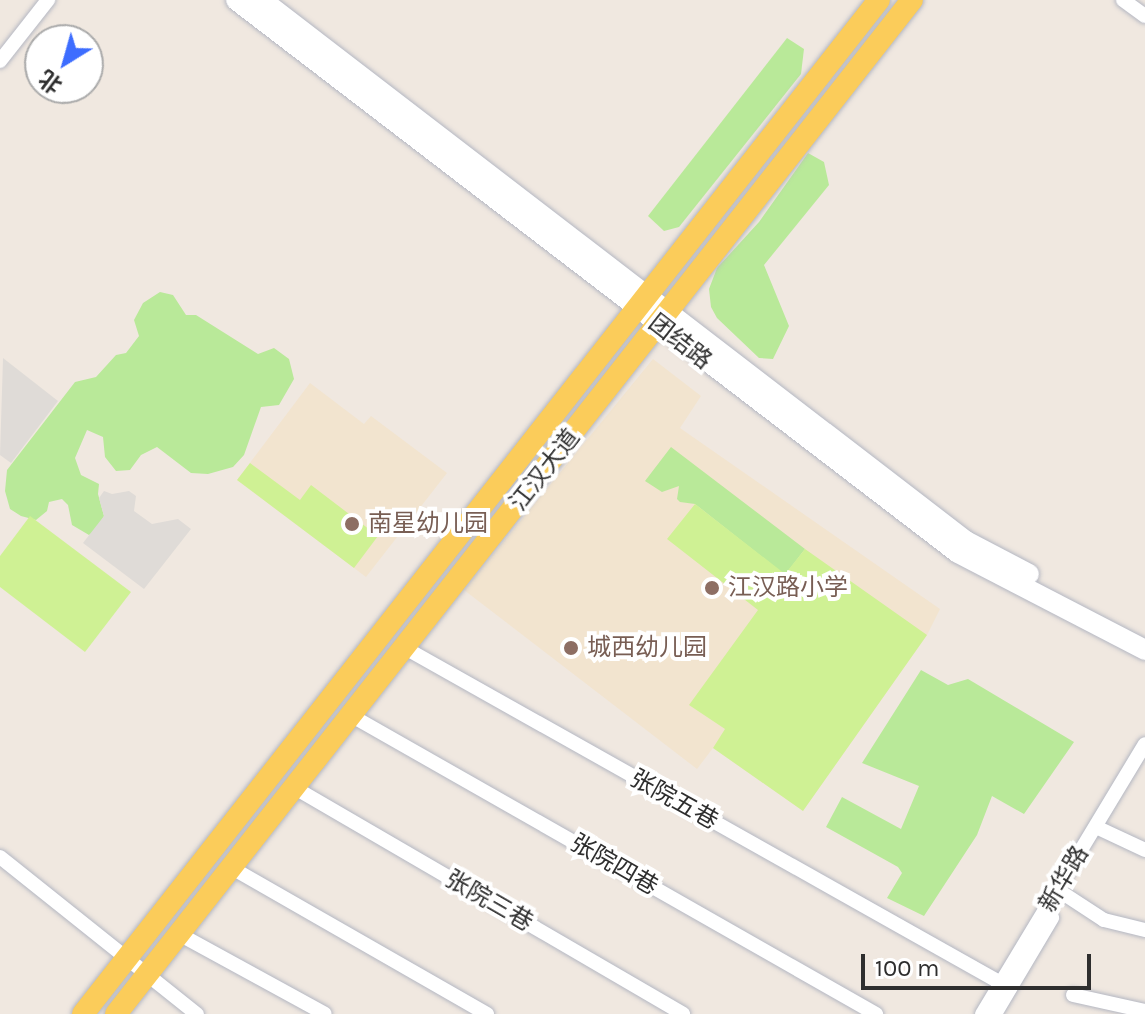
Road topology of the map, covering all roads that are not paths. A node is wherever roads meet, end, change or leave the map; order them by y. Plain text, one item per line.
1 (48, 0) edge
2 (236, 0) edge
3 (262, 0) edge
4 (879, 0) edge
5 (912, 0) edge
6 (1123, 0) edge
7 (1145, 16) edge
8 (0, 61) edge
9 (642, 301) junction
10 (664, 318) junction
11 (1145, 636) edge
12 (405, 648) junction
13 (1145, 650) edge
14 (352, 716) junction
15 (1145, 744) edge
16 (1145, 763) edge
17 (295, 788) junction
18 (1100, 829) junction
19 (1145, 850) edge
20 (0, 857) edge
21 (230, 870) junction
22 (1062, 893) junction
23 (1145, 930) edge
24 (178, 936) junction
25 (127, 957) junction
26 (150, 970) junction
27 (1006, 986) junction
28 (1073, 995) dead end
29 (1145, 1011) edge
30 (83, 1014) edge
31 (116, 1014) edge
32 (197, 1014) edge
33 (205, 1014) edge
34 (315, 1014) edge
35 (325, 1014) edge
36 (477, 1014) edge
37 (487, 1014) edge
38 (683, 1014) edge
39 (876, 1014) edge
40 (982, 1014) edge
41 (995, 1014) edge

1 - 8 street
2 - 9 main road, 团结路
3 - 9 main road, 团结路
4 - 9 main road, 江汉大道
5 - 10 main road, 江汉大道
6 - 7 street
9 - 10 main road, 团结路
9 - 25 main road, 江汉大道
10 - 11 main road, 团结路
10 - 12 main road, 江汉大道
10 - 13 main road, 团结路
12 - 14 main road, 江汉大道
12 - 27 street, 张院五巷
14 - 17 main road, 江汉大道
14 - 39 street, 张院四巷
15 - 18 street, 新华路
16 - 18 street, 新华路
17 - 21 main road, 江汉大道
17 - 38 street, 张院三巷
18 - 19 street
18 - 22 street, 新华路
20 - 25 street
21 - 24 main road, 江汉大道
21 - 36 street
21 - 37 street
22 - 23 street
22 - 27 street, 新华路
24 - 26 main road, 江汉大道
24 - 34 street
24 - 35 street
25 - 26 street
25 - 30 main road, 江汉大道
26 - 31 main road, 江汉大道
26 - 32 street
26 - 33 street
27 - 40 street, 新华路
27 - 41 street, 新华路
28 - 29 street

